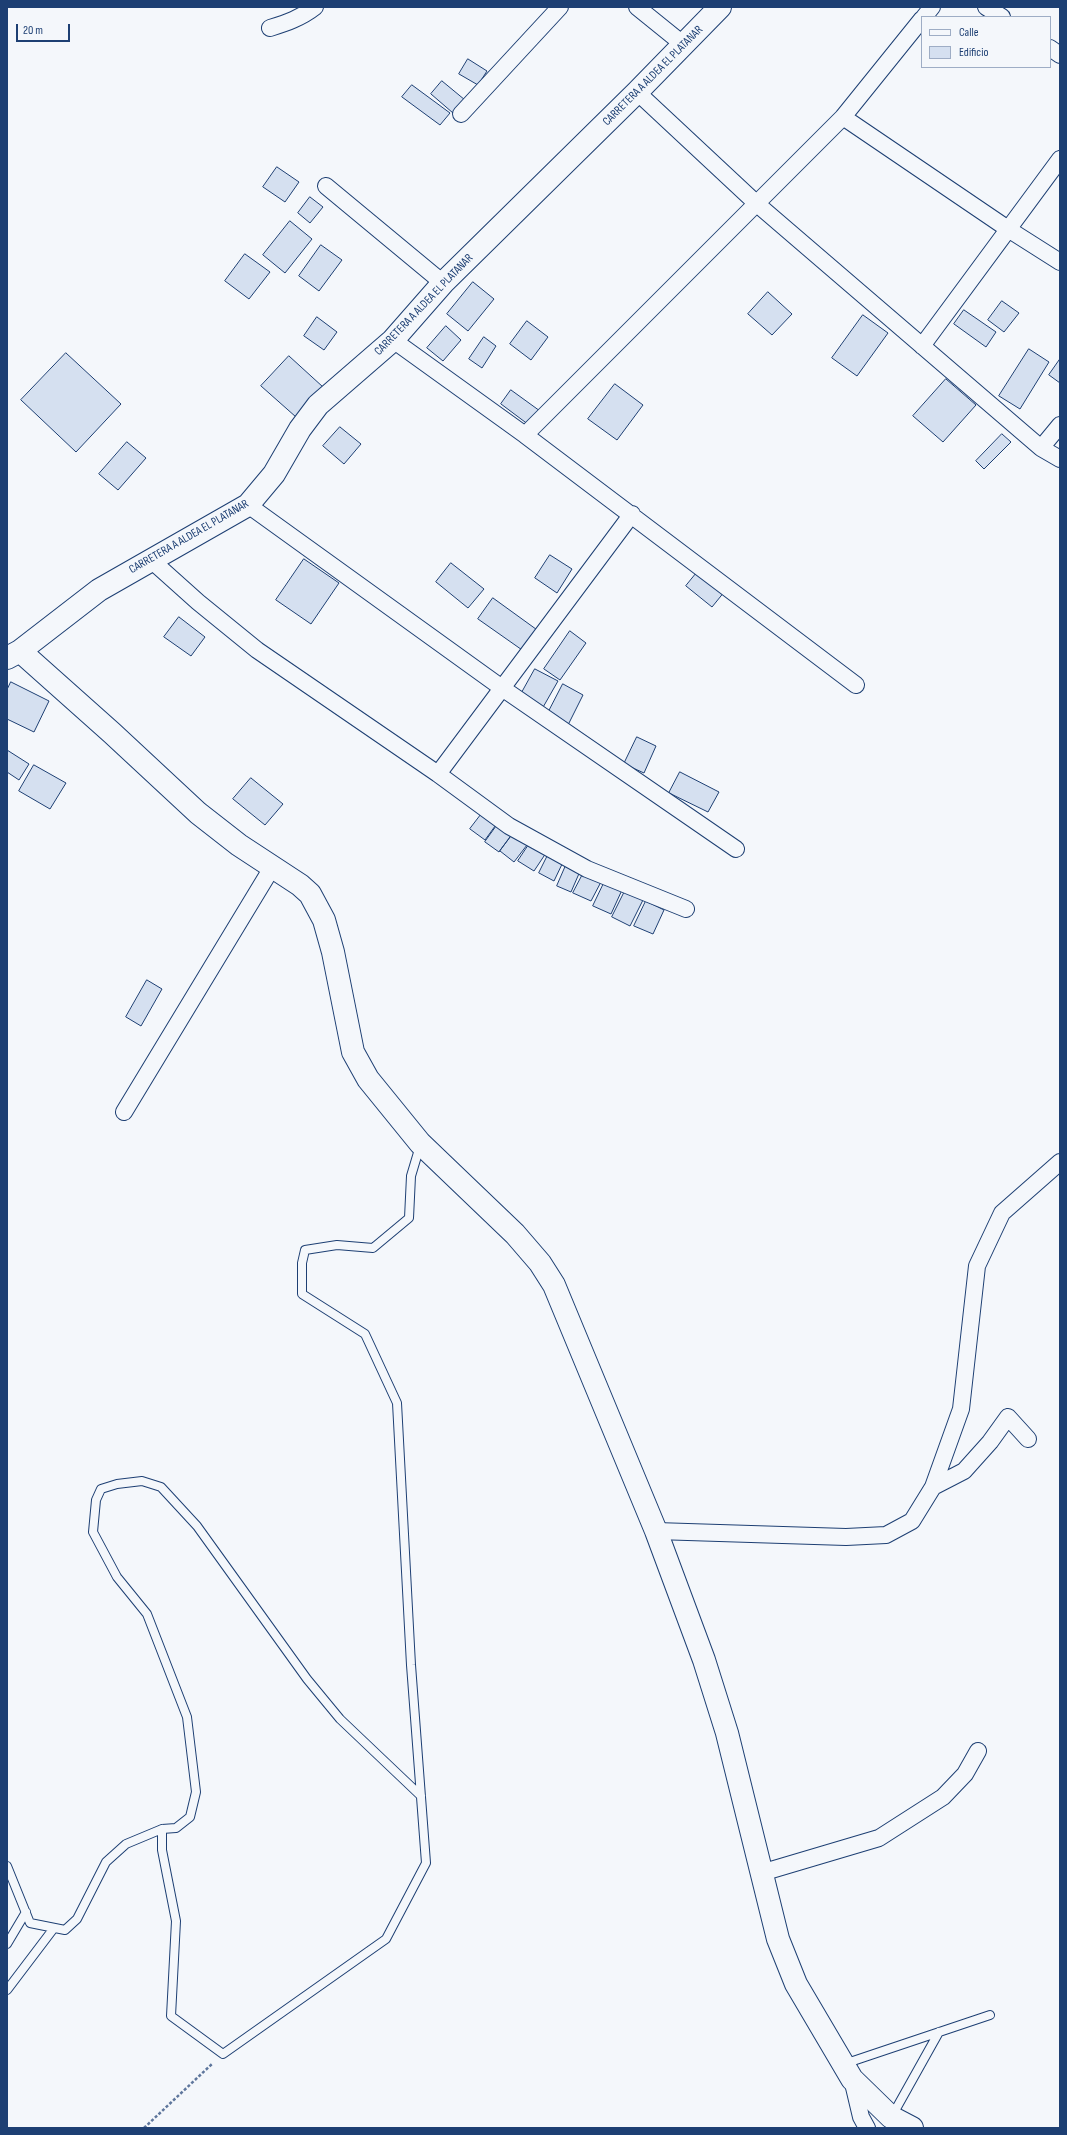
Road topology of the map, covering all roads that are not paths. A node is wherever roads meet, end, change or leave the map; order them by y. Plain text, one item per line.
1 (315, 7) edge
2 (560, 7) edge
3 (637, 7) edge
4 (720, 7) edge
5 (932, 7) edge
6 (986, 7) edge
7 (925, 16) edge
8 (1000, 16) edge
9 (921, 20) edge
10 (270, 28) dead end
11 (684, 45) junction
12 (1051, 49) edge
13 (1060, 55) edge
14 (637, 92) junction
15 (461, 114) dead end
16 (843, 117) junction
17 (1060, 159) edge
18 (326, 186) dead end
19 (757, 204) junction
20 (1008, 229) junction
21 (1060, 262) edge
22 (443, 283) junction
23 (393, 340) junction
24 (922, 346) junction
25 (1060, 425) edge
26 (525, 435) junction
27 (1041, 448) junction
28 (1060, 459) edge
29 (248, 506) junction
30 (632, 514) junction
31 (150, 559) junction
32 (13, 654) edge
33 (856, 685) dead end
34 (502, 688) junction
35 (438, 774) junction
36 (736, 849) dead end
37 (273, 866) junction
38 (686, 909) dead end
39 (124, 1112) dead end
40 (420, 1143) junction
41 (1060, 1162) edge
42 (1028, 1439) dead end
43 (933, 1487) junction
44 (656, 1531) junction
45 (978, 1751) dead end
46 (421, 1796) junction
47 (162, 1829) junction
48 (7, 1866) edge
49 (761, 1874) junction
50 (26, 1912) junction
51 (54, 1928) junction
52 (7, 1944) edge
53 (7, 1990) edge
54 (990, 2015) dead end
55 (939, 2032) junction
56 (848, 2072) junction
57 (892, 2117) junction
58 (867, 2128) edge
59 (912, 2128) edge

1 - 10 street
2 - 15 street
3 - 11 street
4 - 11 street, CARRETERA A ALDEA EL PLATANAR
5 - 7 street
6 - 8 street
9 - 16 street
11 - 14 street, CARRETERA A ALDEA EL PLATANAR
12 - 13 street
14 - 19 street
14 - 22 street, CARRETERA A ALDEA EL PLATANAR
16 - 19 street
16 - 20 street
17 - 20 street
18 - 22 street
19 - 24 street
19 - 26 street
20 - 21 street
20 - 24 street
22 - 23 street, CARRETERA A ALDEA EL PLATANAR
23 - 26 street
23 - 29 street, CARRETERA A ALDEA EL PLATANAR
24 - 27 street
25 - 27 street
26 - 30 street
27 - 28 street
29 - 31 street, CARRETERA A ALDEA EL PLATANAR
29 - 34 street
30 - 33 street
30 - 34 street
31 - 32 street, CARRETERA A ALDEA EL PLATANAR
31 - 35 street
32 - 37 street
34 - 35 street
34 - 36 street
35 - 38 street
37 - 39 street
37 - 40 street
40 - 44 street
40 - 46 lane
41 - 43 street
42 - 43 street
43 - 44 street
44 - 49 street
45 - 49 street
46 - 47 lane
46 - 47 lane
47 - 51 lane
48 - 50 lane
49 - 56 street
50 - 51 lane
50 - 52 lane
51 - 53 lane
54 - 55 lane
55 - 56 lane
55 - 57 lane
56 - 57 street
56 - 58 street
57 - 59 street

